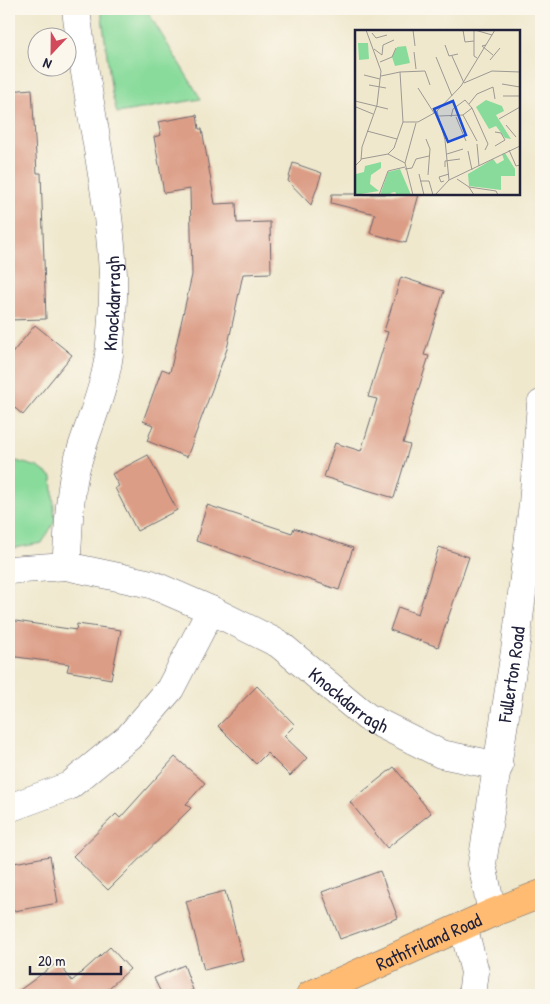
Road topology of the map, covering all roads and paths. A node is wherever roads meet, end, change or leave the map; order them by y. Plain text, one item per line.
1 (76, 9) edge
2 (541, 404) edge
3 (66, 566) junction
4 (9, 570) edge
5 (211, 610) junction
6 (499, 766) junction
7 (9, 808) edge
8 (541, 894) edge
9 (492, 913) junction
10 (463, 926) junction
11 (310, 995) edge
12 (472, 995) edge

1 - 3 street, Knockdarragh
2 - 6 street, Fullerton Road
3 - 4 street, Knockdarragh
3 - 5 street, Knockdarragh
5 - 6 street, Knockdarragh
5 - 7 street
6 - 9 street, Fullerton Road
8 - 9 main road, Rathfriland Road
9 - 10 main road, Rathfriland Road
10 - 11 main road, Rathfriland Road
10 - 12 street

